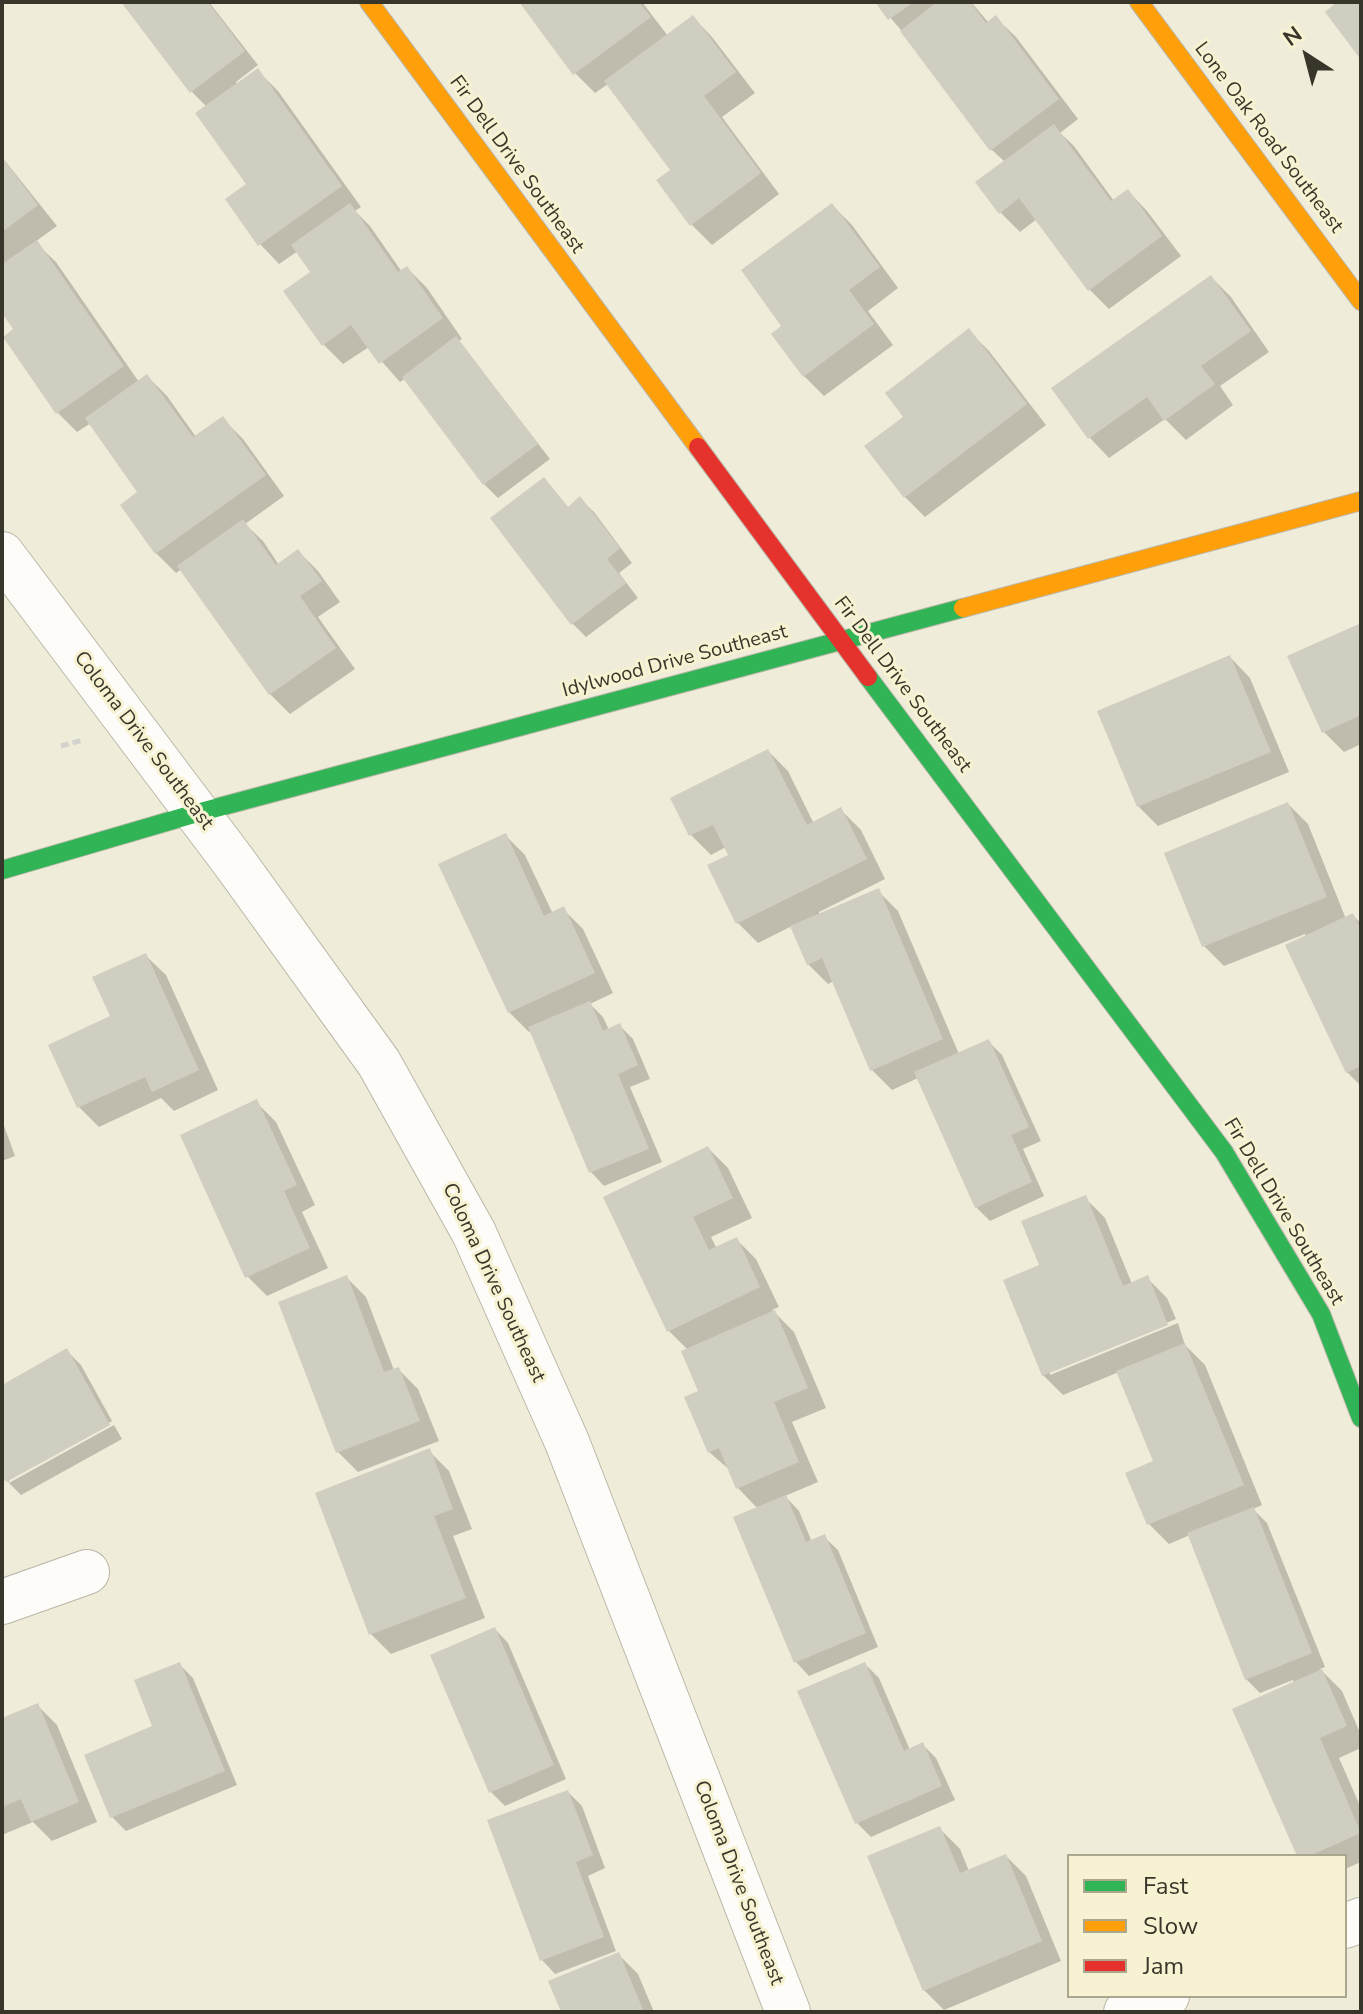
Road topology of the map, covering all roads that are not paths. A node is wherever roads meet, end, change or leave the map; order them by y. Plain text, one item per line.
1 (369, 2) edge
2 (1139, 2) edge
3 (1361, 301) edge
4 (1361, 501) edge
5 (2, 554) edge
6 (840, 640) junction
7 (197, 813) junction
8 (2, 870) edge
9 (1361, 1418) edge
10 (87, 1572) dead end
11 (2, 1602) edge
12 (1162, 1998) edge
13 (788, 2012) edge
14 (1126, 2012) edge

1 - 6 street, Fir Dell Drive Southeast
2 - 3 street, Lone Oak Road Southeast
4 - 6 street, Idylwood Drive Southeast
5 - 7 street, Coloma Drive Southeast
6 - 7 street, Idylwood Drive Southeast
6 - 9 street, Fir Dell Drive Southeast
7 - 8 street, Idylwood Drive Southeast
7 - 13 street, Coloma Drive Southeast
10 - 11 street
12 - 14 street

